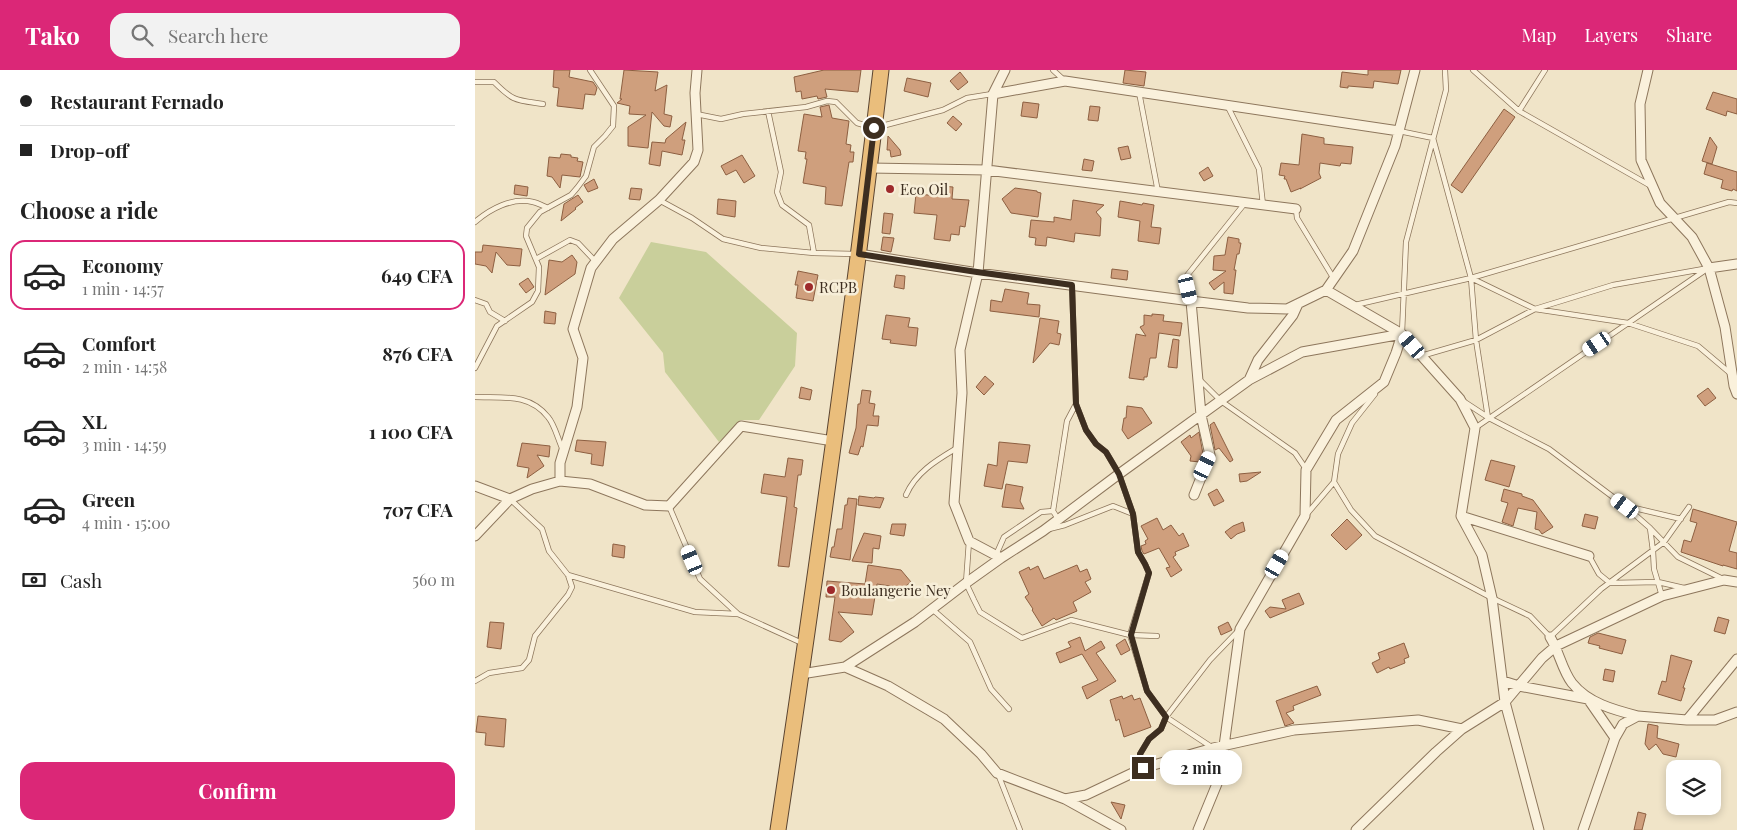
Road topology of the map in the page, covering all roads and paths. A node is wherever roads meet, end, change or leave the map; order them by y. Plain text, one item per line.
1 (590, 70) edge
2 (697, 70) edge
3 (881, 70) edge
4 (1005, 70) edge
5 (1053, 70) edge
6 (1415, 70) edge
7 (1445, 70) edge
8 (1473, 70) edge
9 (1545, 70) edge
10 (1648, 70) edge
11 (1065, 81) junction
12 (475, 82) edge
13 (1139, 92) junction
14 (993, 94) junction
15 (543, 104) dead end
16 (1227, 105) junction
17 (768, 111) junction
18 (1519, 111) junction
19 (696, 114) junction
20 (874, 128) junction
21 (1399, 131) junction
22 (1433, 138) junction
23 (870, 168) junction
24 (987, 170) junction
25 (1653, 188) junction
26 (1158, 192) junction
27 (659, 200) junction
28 (1245, 203) junction
29 (1737, 203) edge
30 (1263, 205) junction
31 (548, 208) junction
32 (1296, 209) joint
33 (1675, 220) junction
34 (475, 222) edge
35 (814, 253) junction
36 (859, 254) junction
37 (536, 259) junction
38 (596, 262) junction
39 (1735, 262) edge
40 (1709, 268) junction
41 (977, 272) junction
42 (1471, 278) junction
43 (1334, 279) junction
44 (1072, 285) junction
45 (1326, 290) junction
46 (1403, 294) junction
47 (475, 300) edge
48 (1191, 301) junction
49 (1298, 304) junction
50 (1353, 305) junction
51 (1535, 309) junction
52 (505, 321) junction
53 (1628, 323) junction
54 (1402, 334) junction
55 (1476, 340) junction
56 (1421, 356) junction
57 (475, 368) edge
58 (1732, 374) junction
59 (1197, 377) junction
60 (1249, 380) junction
61 (1384, 382) junction
62 (1737, 394) edge
63 (475, 398) edge
64 (1460, 399) junction
65 (1221, 401) junction
66 (1076, 404) junction
67 (1201, 415) junction
68 (1489, 418) junction
69 (1475, 428) junction
70 (833, 441) junction
71 (957, 448) junction
72 (563, 451) junction
73 (1306, 470) junction
74 (1119, 474) junction
75 (560, 481) junction
76 (1334, 482) junction
77 (475, 486) edge
78 (906, 495) dead end
79 (1194, 495) dead end
80 (510, 499) junction
81 (669, 506) junction
82 (1625, 506) junction
83 (1689, 508) dead end
84 (1053, 511) junction
85 (1133, 514) junction
86 (1305, 516) junction
87 (1461, 516) junction
88 (1058, 519) junction
89 (1681, 519) junction
90 (1650, 528) junction
91 (1043, 531) junction
92 (475, 536) edge
93 (969, 542) junction
94 (1664, 542) junction
95 (1653, 551) junction
96 (998, 556) junction
97 (1589, 556) joint
98 (567, 575) junction
99 (1724, 580) junction
100 (966, 582) junction
101 (1658, 582) junction
102 (1737, 582) edge
103 (1610, 583) junction
104 (1688, 589) junction
105 (1662, 596) junction
106 (1492, 598) junction
107 (932, 609) junction
108 (738, 614) junction
109 (1240, 629) junction
110 (1131, 635) junction
111 (1157, 636) dead end
112 (1550, 637) junction
113 (806, 645) junction
114 (1556, 646) junction
115 (1737, 659) edge
116 (845, 666) junction
117 (801, 674) junction
118 (475, 681) edge
119 (1503, 681) junction
120 (1519, 686) junction
121 (1588, 699) junction
122 (1505, 702) junction
123 (1009, 709) dead end
124 (1737, 712) edge
125 (1638, 716) junction
126 (1166, 717) junction
127 (1687, 720) junction
128 (1462, 730) junction
129 (1615, 738) junction
130 (1224, 746) junction
131 (1213, 748) junction
132 (1143, 768) junction
133 (997, 773) junction
134 (1065, 799) junction
135 (778, 830) edge
136 (1020, 830) edge
137 (1121, 830) edge
138 (1198, 830) edge
139 (1356, 830) edge
140 (1539, 830) edge
141 (1583, 830) edge

1 - 31 lane
2 - 19 street
3 - 20 highway
4 - 14 street
5 - 11 lane
6 - 21 street
7 - 22 lane
8 - 18 lane
9 - 18 lane
10 - 25 street
11 - 13 street
11 - 14 street
12 - 15 lane
13 - 16 street
13 - 26 lane
14 - 20 lane
14 - 24 street
16 - 21 street
16 - 30 lane
17 - 19 lane
17 - 20 lane
17 - 35 lane
18 - 25 lane
19 - 27 street
20 - 23 highway
21 - 22 lane
21 - 43 street
22 - 42 lane
22 - 46 lane
23 - 24 street
23 - 36 highway
24 - 26 street
24 - 41 street
25 - 33 street
26 - 28 street
27 - 35 lane
27 - 38 street
28 - 30 street
28 - 48 lane
29 - 33 lane
30 - 32 street
31 - 34 lane
31 - 37 lane
32 - 43 lane
33 - 40 street
33 - 42 lane
35 - 36 lane
36 - 41 street
36 - 70 highway
37 - 38 lane
37 - 52 lane
38 - 72 street
39 - 40 street
40 - 51 lane
40 - 53 lane
40 - 58 street
41 - 44 street
41 - 71 street
42 - 46 lane
42 - 51 lane
42 - 55 lane
43 - 45 street
44 - 48 street
44 - 66 lane
45 - 49 street
45 - 50 street
46 - 50 lane
46 - 54 lane
47 - 52 lane
48 - 49 street
48 - 59 street
49 - 60 street
50 - 54 street
51 - 53 lane
51 - 55 lane
52 - 57 lane
53 - 58 lane
53 - 68 lane
54 - 56 street
54 - 60 street
54 - 61 street
55 - 56 lane
55 - 68 lane
56 - 64 street
58 - 62 street
59 - 65 lane
59 - 67 street
60 - 65 street
61 - 73 street
61 - 76 lane
63 - 72 lane
64 - 68 lane
64 - 69 street
65 - 67 street
65 - 73 lane
66 - 74 lane
66 - 84 lane
67 - 74 street
67 - 79 street
68 - 69 lane
68 - 82 lane
69 - 87 street
70 - 81 street
70 - 113 highway
71 - 78 lane
71 - 93 street
72 - 75 street
73 - 86 street
74 - 85 lane
74 - 88 street
75 - 80 street
75 - 81 street
76 - 86 lane
76 - 106 lane
77 - 80 street
80 - 92 street
80 - 98 lane
81 - 108 lane
82 - 89 lane
82 - 90 lane
83 - 89 lane
84 - 88 lane
84 - 96 lane
85 - 91 lane
85 - 110 lane
86 - 109 street
87 - 97 street
87 - 106 street
88 - 91 street
89 - 94 lane
90 - 94 lane
90 - 95 lane
91 - 96 street
93 - 96 street
93 - 100 lane
94 - 95 lane
94 - 99 lane
95 - 101 lane
95 - 103 lane
96 - 100 street
97 - 103 lane
98 - 108 lane
98 - 118 lane
99 - 102 street
99 - 104 street
100 - 107 street
100 - 110 lane
101 - 103 lane
101 - 104 lane
101 - 105 lane
103 - 112 lane
104 - 105 street
105 - 114 street
106 - 112 lane
106 - 119 street
107 - 116 street
107 - 123 lane
108 - 113 lane
109 - 126 lane
109 - 130 street
110 - 111 lane
110 - 126 lane
112 - 114 street
113 - 117 highway
114 - 120 street
114 - 121 street
115 - 127 street
116 - 117 street
116 - 133 street
117 - 135 highway
119 - 120 street
119 - 122 street
120 - 121 street
120 - 122 street
121 - 125 street
121 - 129 street
122 - 128 street
122 - 140 street
124 - 127 street
125 - 127 street
125 - 129 street
126 - 131 lane
126 - 132 lane
128 - 130 street
128 - 139 street
129 - 141 street
130 - 131 street
130 - 138 street
131 - 132 street
132 - 134 street
133 - 134 street
133 - 136 lane
134 - 137 street

